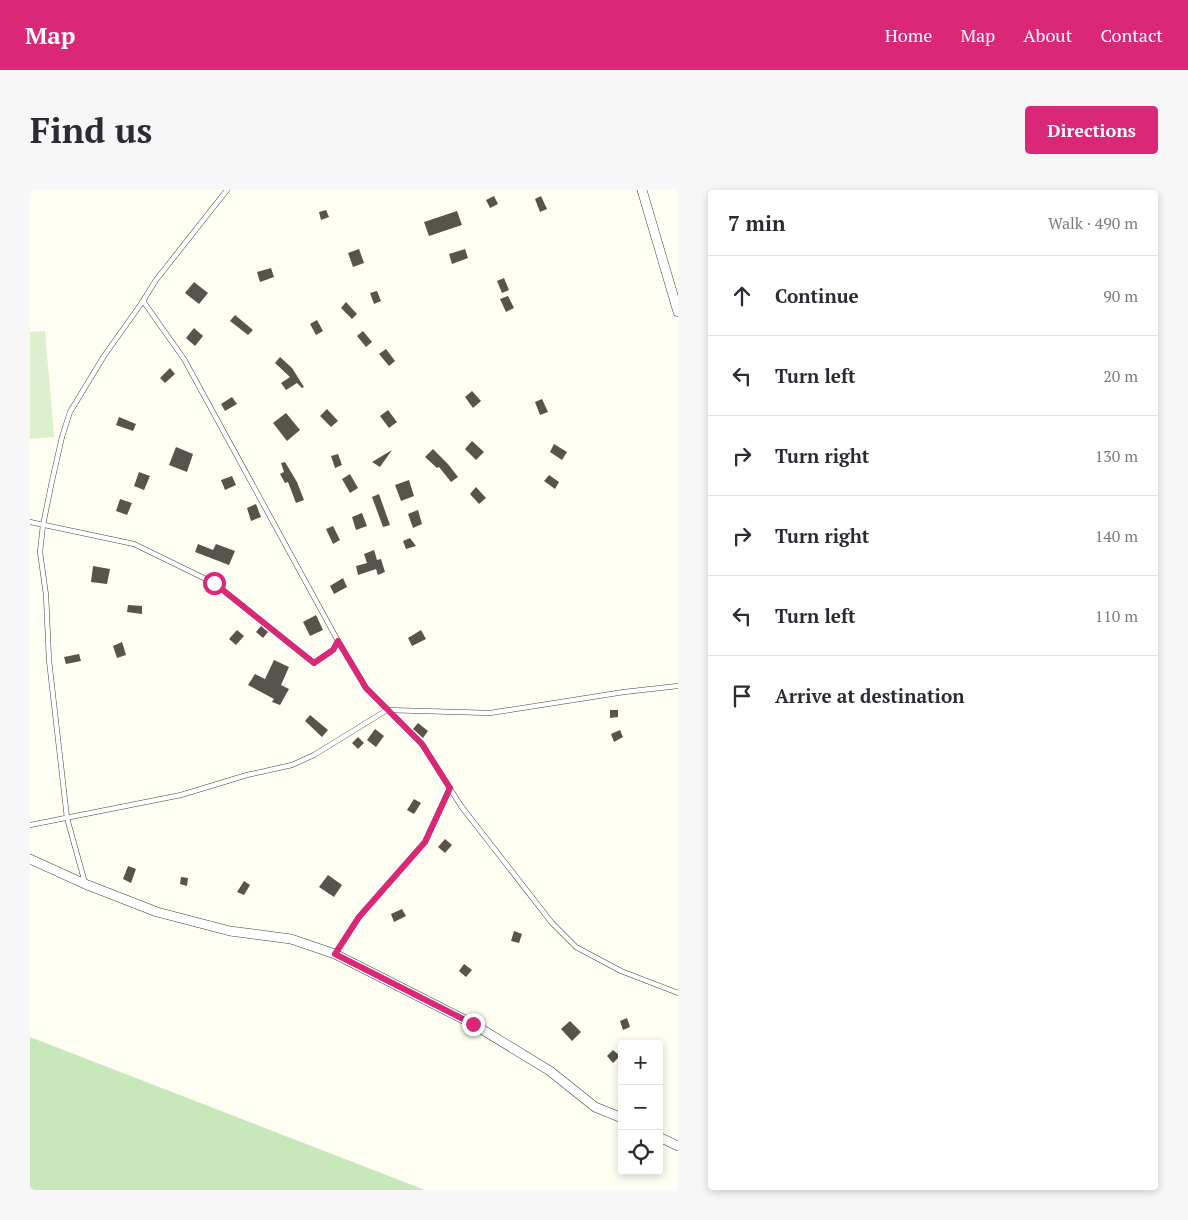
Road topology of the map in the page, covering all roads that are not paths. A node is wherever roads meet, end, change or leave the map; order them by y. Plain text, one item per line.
1 (227, 190) edge
2 (642, 190) edge
3 (143, 302) junction
4 (678, 312) edge
5 (30, 522) edge
6 (43, 525) junction
7 (338, 641) junction
8 (678, 686) edge
9 (387, 710) junction
10 (450, 788) junction
11 (67, 818) junction
12 (30, 825) edge
13 (30, 860) edge
14 (85, 884) junction
15 (335, 954) junction
16 (678, 993) edge
17 (618, 1116) edge
18 (663, 1139) edge
19 (678, 1146) edge

1 - 3 lane
2 - 4 street
3 - 6 lane
3 - 7 lane
5 - 6 lane
6 - 7 lane
6 - 11 lane
7 - 9 lane
8 - 9 lane
9 - 10 lane
9 - 11 lane
10 - 15 lane
10 - 16 lane
11 - 12 lane
11 - 14 lane
13 - 14 street
14 - 15 street
15 - 17 street
18 - 19 street

